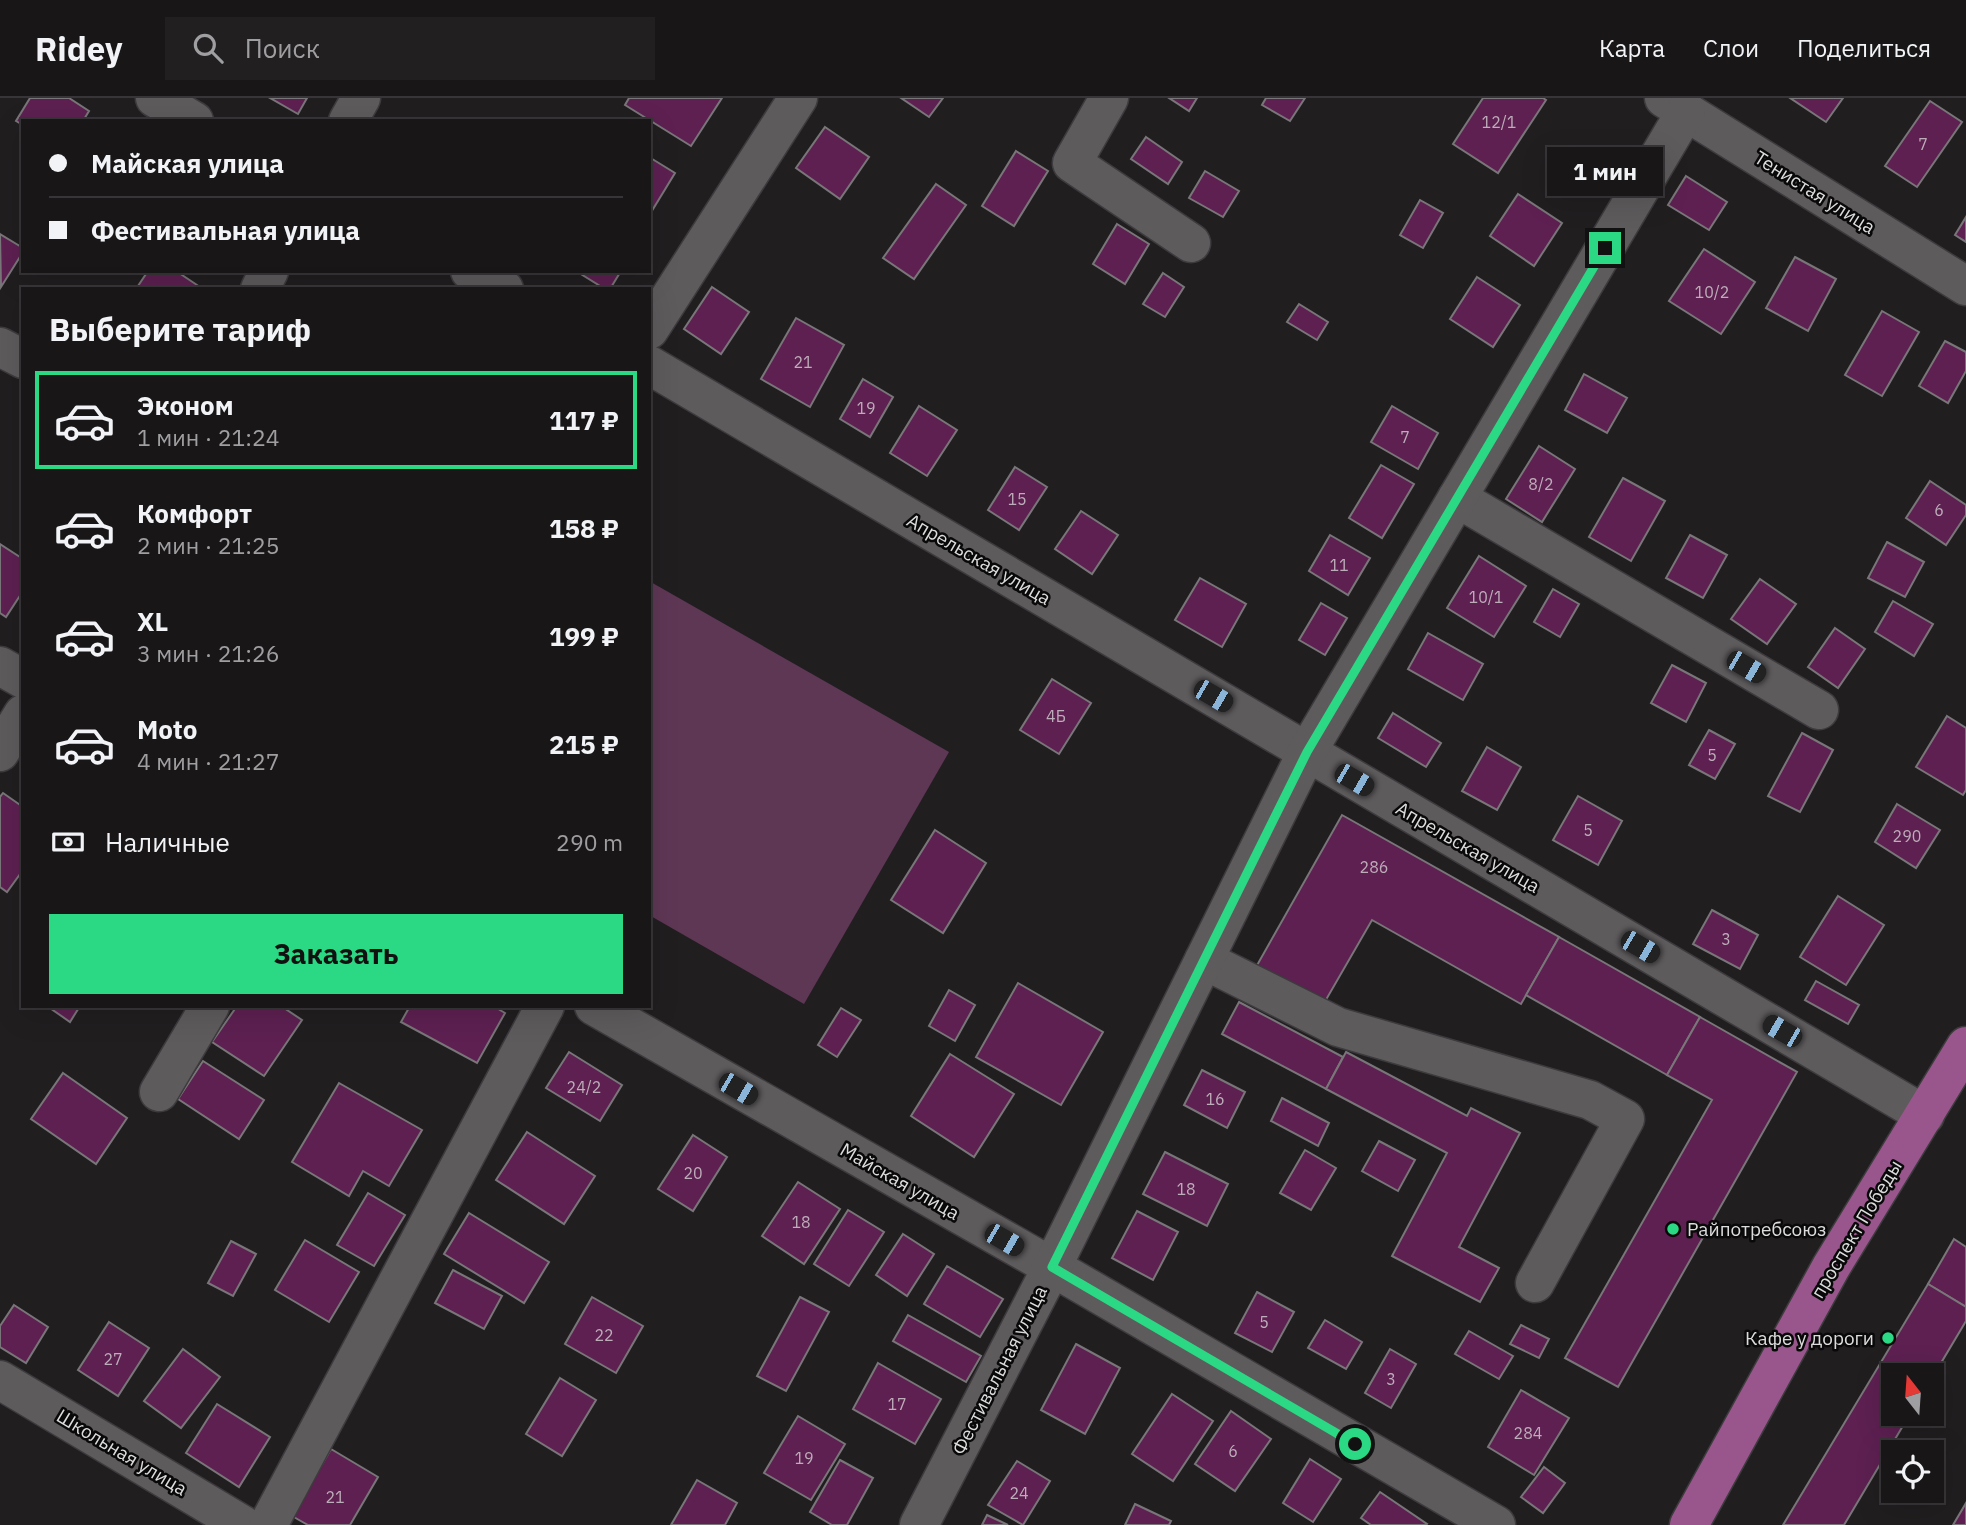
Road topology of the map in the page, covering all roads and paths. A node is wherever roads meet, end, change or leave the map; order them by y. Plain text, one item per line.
1 (155, 98) edge
2 (361, 98) edge
3 (798, 98) edge
4 (1109, 98) edge
5 (1675, 105) edge
6 (191, 119) edge
7 (349, 119) edge
8 (1191, 243) dead end
9 (474, 273) edge
10 (1966, 286) edge
11 (500, 287) edge
12 (651, 327) edge
13 (0, 347) edge
14 (21, 358) edge
15 (651, 366) edge
16 (1457, 498) junction
17 (0, 666) edge
18 (21, 678) edge
19 (1819, 710) dead end
20 (21, 717) edge
21 (0, 752) edge
22 (1307, 752) junction
23 (1204, 960) junction
24 (209, 1008) edge
25 (544, 1008) edge
26 (598, 1008) edge
27 (1966, 1046) edge
28 (159, 1092) dead end
29 (1925, 1115) junction
30 (1052, 1267) junction
31 (1535, 1283) dead end
32 (0, 1380) edge
33 (243, 1525) edge
34 (268, 1525) edge
35 (919, 1525) edge
36 (1496, 1525) edge
37 (1689, 1525) edge

1 - 6 street
2 - 7 street
3 - 12 street
4 - 8 street
5 - 10 street, Тенистая улица
5 - 16 street, Фестивальная улица
9 - 11 street
13 - 14 street
15 - 22 street, Апрельская улица
16 - 19 street
16 - 22 street, Фестивальная улица
17 - 18 street
20 - 21 street
22 - 23 street, Фестивальная улица
22 - 29 street, Апрельская улица
23 - 30 street, Фестивальная улица
23 - 31 street
24 - 28 street
25 - 34 street
26 - 30 street, Майская улица
27 - 29 main road, проспект Победы
29 - 37 main road, проспект Победы
30 - 35 street, Фестивальная улица
30 - 36 street, Майская улица
32 - 33 street, Школьная улица

